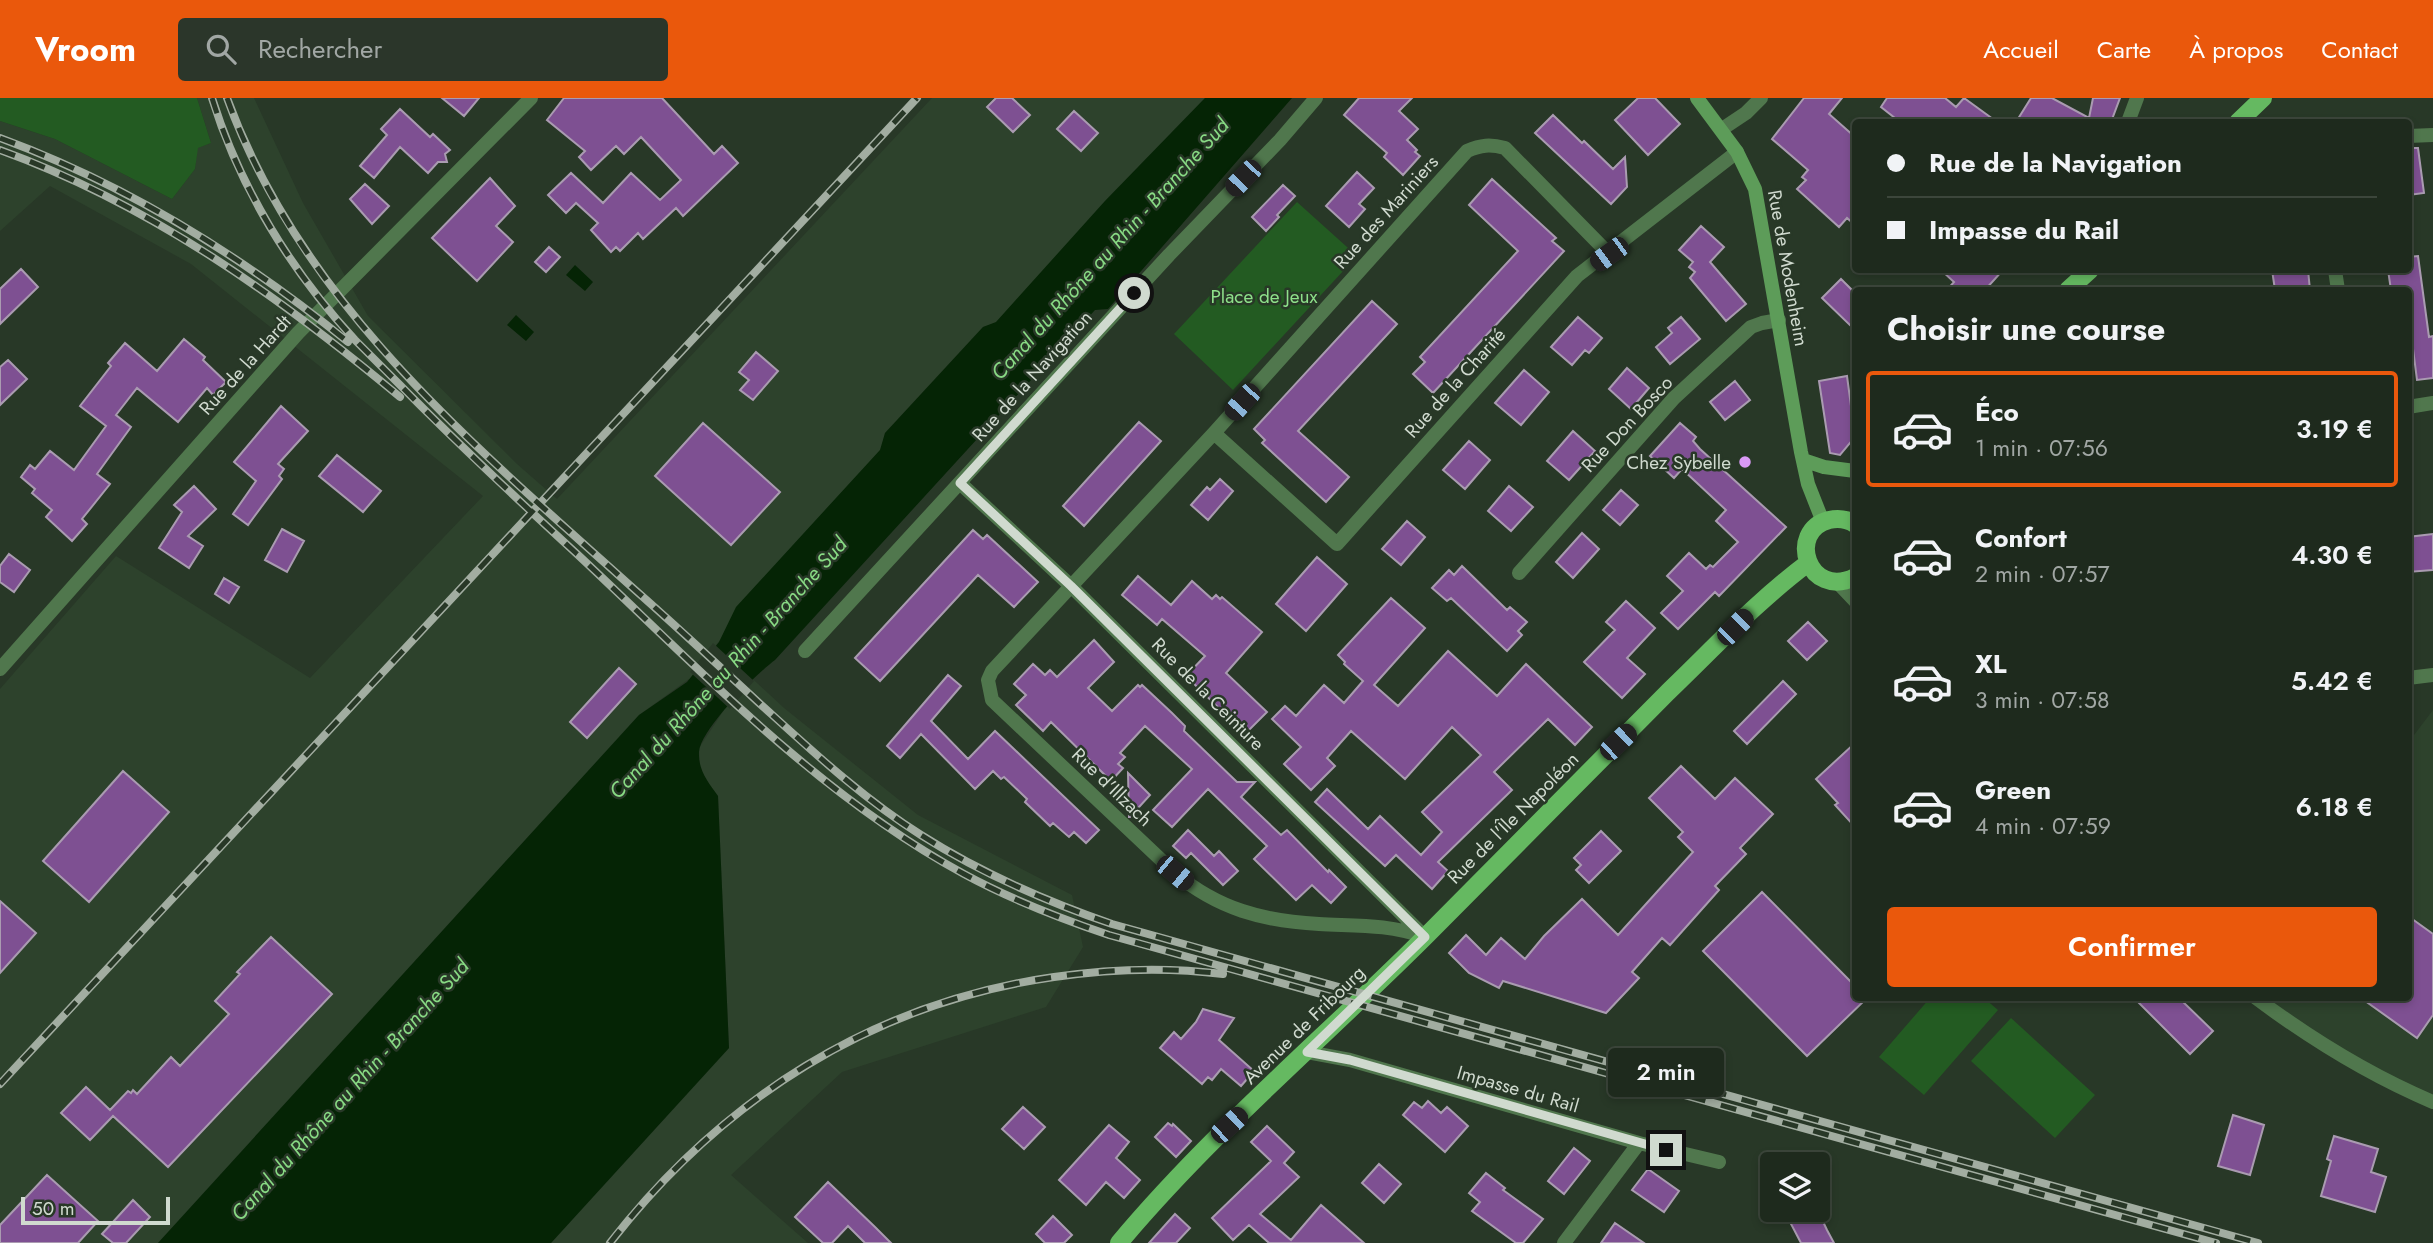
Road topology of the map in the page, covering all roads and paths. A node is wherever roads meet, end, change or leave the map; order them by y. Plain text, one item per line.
1 (531, 98) edge
2 (1316, 98) edge
3 (1697, 98) edge
4 (1761, 98) edge
5 (2137, 98) edge
6 (2263, 98) edge
7 (2129, 119) edge
8 (2241, 119) edge
9 (1722, 129) junction
10 (2433, 135) edge
11 (2412, 136) edge
12 (1737, 152) junction
13 (1609, 254) junction
14 (2087, 273) edge
15 (2071, 287) edge
16 (1779, 320) junction
17 (2433, 403) edge
18 (2412, 406) edge
19 (1213, 433) junction
20 (1803, 460) junction
21 (1852, 471) edge
22 (960, 483) junction
23 (1823, 522) junction
24 (1852, 523) edge
25 (1808, 563) junction
26 (1519, 573) dead end
27 (1852, 578) edge
28 (1837, 582) junction
29 (1071, 586) junction
30 (1852, 598) edge
31 (805, 651) dead end
32 (0, 669) edge
33 (2433, 675) edge
34 (2412, 678) edge
35 (988, 689) joint
36 (1425, 937) junction
37 (1402, 960) joint
38 (2260, 1001) edge
39 (1307, 1052) junction
40 (2433, 1102) edge
41 (1639, 1143) junction
42 (1719, 1162) dead end
43 (1119, 1243) edge
44 (1564, 1243) edge

1 - 32 street, Rue de la Hardt
2 - 22 street, Rue de la Navigation
3 - 9 main road, Rue de Modenheim
4 - 9 street
5 - 7 street
6 - 8 main road
9 - 12 main road, Rue de Modenheim
10 - 11 street
12 - 13 street, Rue de la Charité
12 - 16 main road, Rue de Modenheim
13 - 19 street, Rue de la Charité
13 - 19 street, Rue des Mariniers
14 - 15 main road
16 - 20 main road, Rue de Modenheim
16 - 26 street, Rue Don Bosco
17 - 18 street
19 - 29 street, Rue des Mariniers
20 - 21 main road
20 - 23 main road, Rue de Modenheim
22 - 29 street, Rue de la Ceinture
22 - 31 street, Rue de la Navigation
23 - 24 main road
23 - 25 main road
25 - 28 main road
25 - 36 main road, Rue de l'Île Napoléon
27 - 28 main road
28 - 30 street
29 - 35 street, Rue des Mariniers
29 - 36 street, Rue de la Ceinture
33 - 34 street
35 - 36 street, Rue d'Illzach
36 - 37 main road, Rue de l'Île Napoléon
37 - 39 main road, Avenue de Fribourg
38 - 40 street
39 - 41 street, Impasse du Rail
39 - 43 main road, Avenue de Fribourg
41 - 42 street, Impasse du Rail
41 - 44 street

